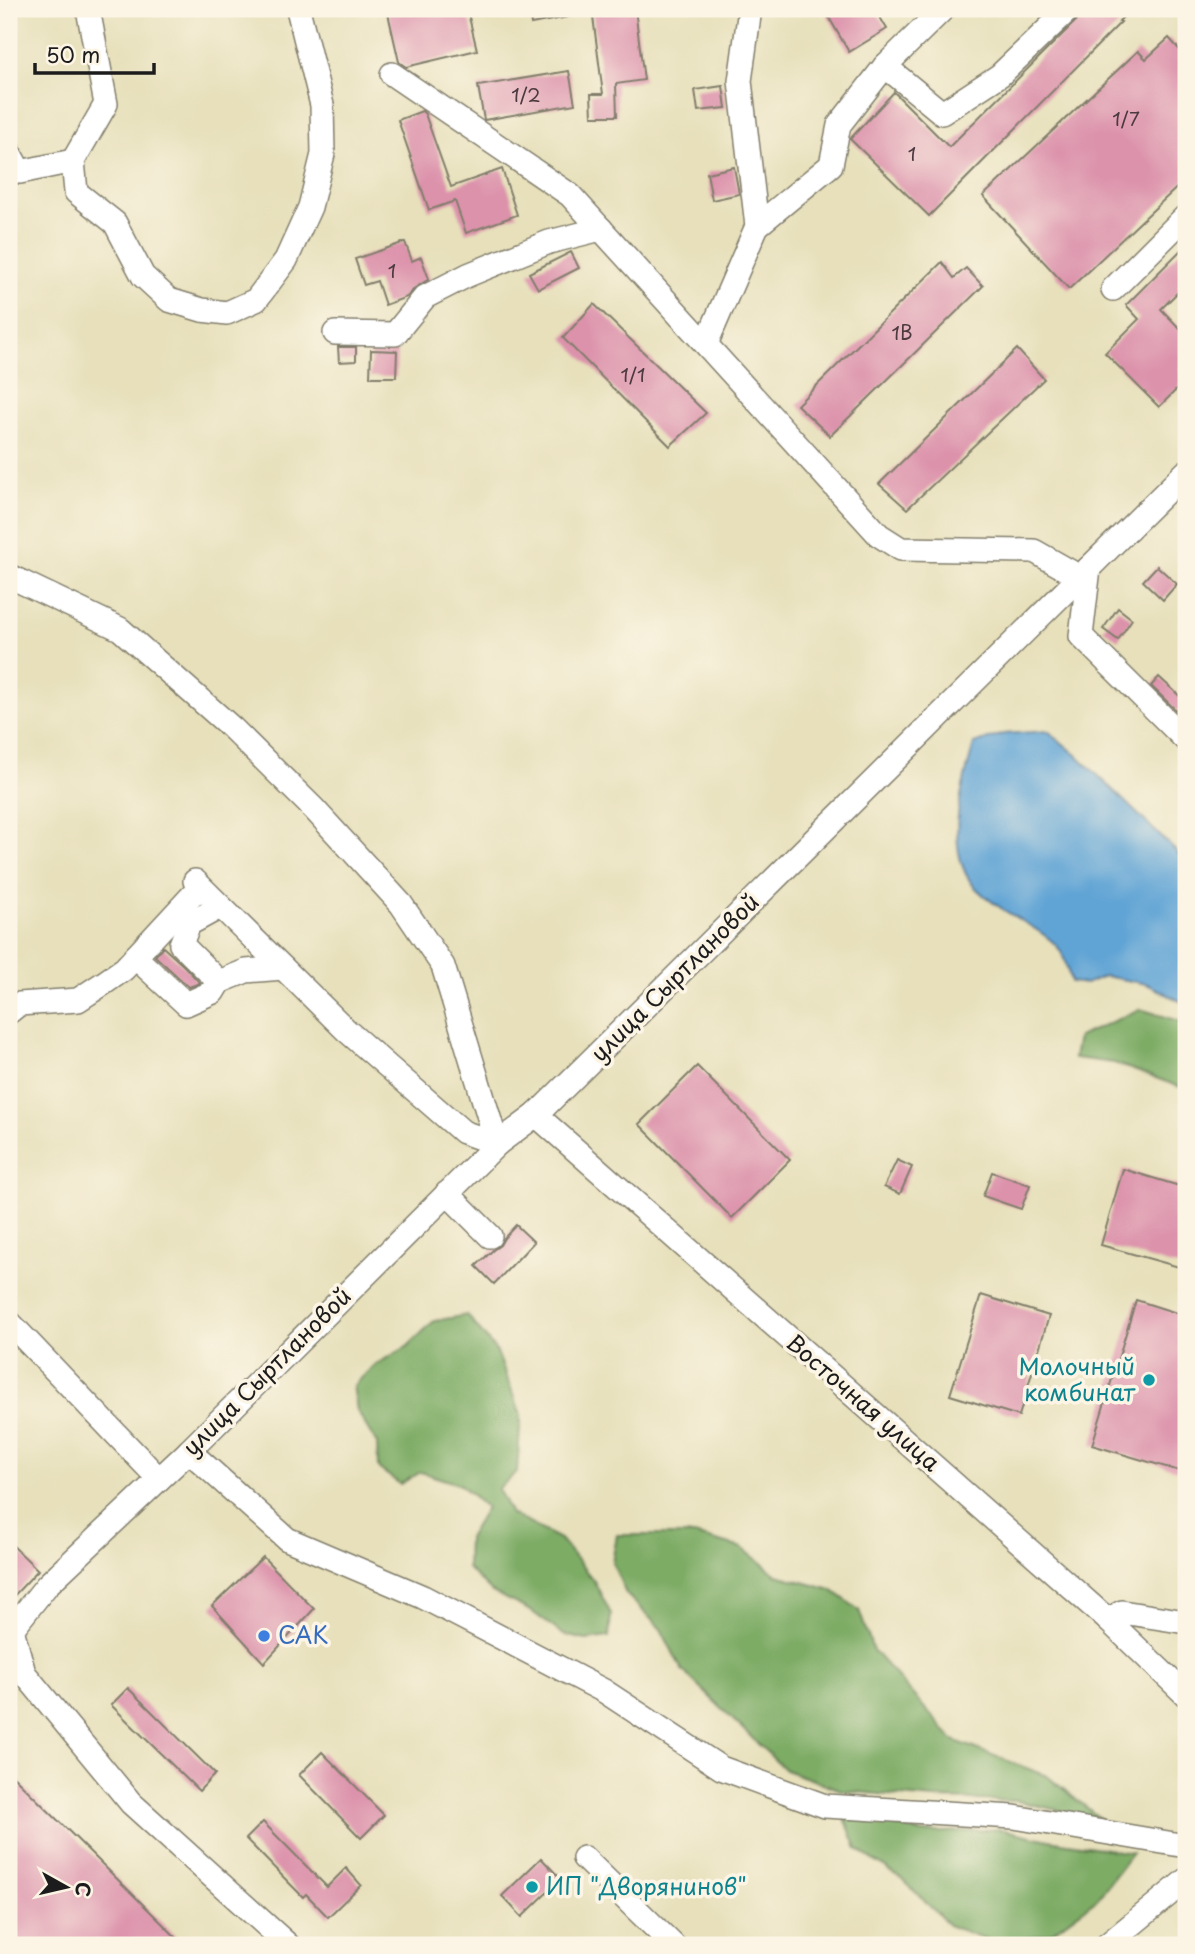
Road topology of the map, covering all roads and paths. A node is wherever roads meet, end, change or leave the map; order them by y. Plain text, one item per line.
1 (88, 9) edge
2 (298, 9) edge
3 (943, 9) edge
4 (1069, 9) edge
5 (749, 16) dead end
6 (885, 66) junction
7 (393, 74) dead end
8 (9, 152) edge
9 (73, 161) junction
10 (1186, 216) edge
11 (757, 226) junction
12 (601, 229) junction
13 (1113, 289) dead end
14 (335, 334) dead end
15 (706, 344) junction
16 (1184, 478) edge
17 (1084, 572) junction
18 (9, 576) edge
19 (1186, 740) edge
20 (220, 907) junction
21 (135, 957) junction
22 (283, 968) junction
23 (219, 982) junction
24 (9, 1012) edge
25 (536, 1115) junction
26 (497, 1144) junction
27 (447, 1193) junction
28 (491, 1236) dead end
29 (9, 1322) edge
30 (189, 1451) junction
31 (159, 1479) junction
32 (1108, 1620) junction
33 (1186, 1622) edge
34 (10, 1628) edge
35 (1186, 1695) edge
36 (1186, 1846) edge
37 (584, 1858) dead end
38 (1186, 1880) edge
39 (288, 1945) edge
40 (673, 1945) edge
41 (1107, 1945) edge

1 - 9 street
2 - 9 street
3 - 6 street
4 - 6 street
5 - 11 street
6 - 11 street
7 - 12 street
8 - 9 street
10 - 13 street
11 - 15 street
12 - 14 street
12 - 15 street
15 - 17 street
16 - 17 street, улица Сыртлановой
17 - 19 street
17 - 25 street, улица Сыртлановой
18 - 26 street
20 - 21 street
20 - 22 street
20 - 23 street
21 - 23 street
21 - 24 street
22 - 23 street
22 - 26 street
25 - 26 street, улица Сыртлановой
25 - 32 street, Восточная улица
26 - 27 street, улица Сыртлановой
27 - 28 street
27 - 30 street, улица Сыртлановой
29 - 31 street
30 - 31 street, улица Сыртлановой
30 - 36 street
31 - 34 street, улица Сыртлановой
32 - 33 street
32 - 35 street, Восточная улица
34 - 39 street
37 - 40 street
38 - 41 street

